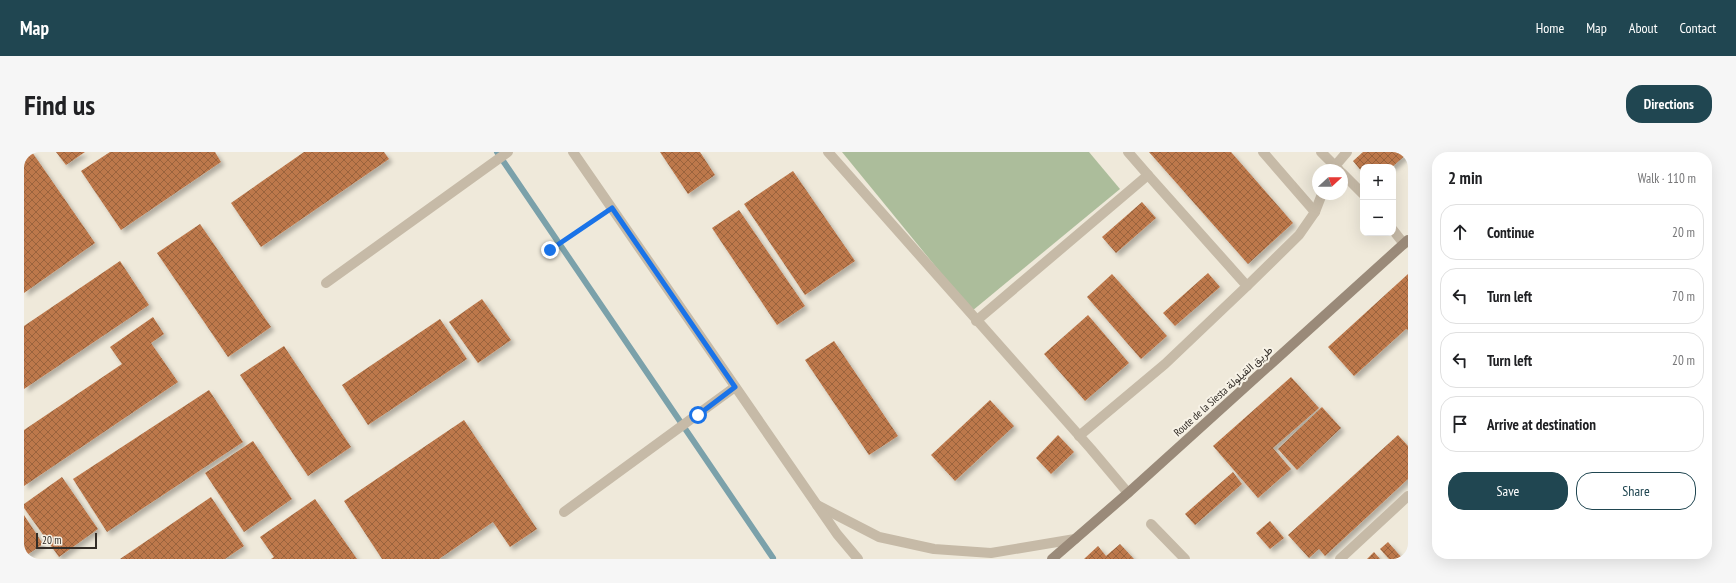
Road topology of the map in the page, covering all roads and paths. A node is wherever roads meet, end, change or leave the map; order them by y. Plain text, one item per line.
1 (508, 152) edge
2 (573, 152) edge
3 (828, 152) edge
4 (1128, 152) edge
5 (1263, 152) edge
6 (1321, 152) edge
7 (1347, 152) edge
8 (1332, 164) edge
9 (1341, 164) edge
10 (1148, 175) junction
11 (1348, 180) edge
12 (1360, 191) edge
13 (1320, 200) edge
14 (612, 208) junction
15 (1315, 212) junction
16 (1396, 233) edge
17 (1406, 242) edge
18 (550, 250) dead end
19 (326, 283) dead end
20 (1247, 286) junction
21 (976, 321) junction
22 (735, 387) junction
23 (1079, 436) junction
24 (1128, 493) junction
25 (1408, 496) edge
26 (817, 505) junction
27 (564, 512) dead end
28 (1151, 524) dead end
29 (837, 534) junction
30 (1075, 539) junction
31 (848, 559) edge
32 (858, 559) edge
33 (1052, 559) edge
34 (1185, 559) edge
35 (1340, 559) edge

1 - 19 street
2 - 14 street
3 - 21 street
4 - 10 street
5 - 15 street
6 - 8 street
7 - 9 street
10 - 20 street
10 - 21 street
11 - 12 street
13 - 15 street
14 - 18 path
14 - 22 street
15 - 20 street
16 - 17 street
17 - 24 main road, Route de la Siesta طريق القيلولة
20 - 23 street
21 - 23 street
22 - 26 street
22 - 27 street
23 - 24 street
24 - 30 main road, Route de la Siesta طريق القيلولة
25 - 35 street
26 - 29 street
26 - 30 street
28 - 34 street
29 - 31 street
29 - 32 street
30 - 33 main road, Route de la Siesta طريق القيلولة

